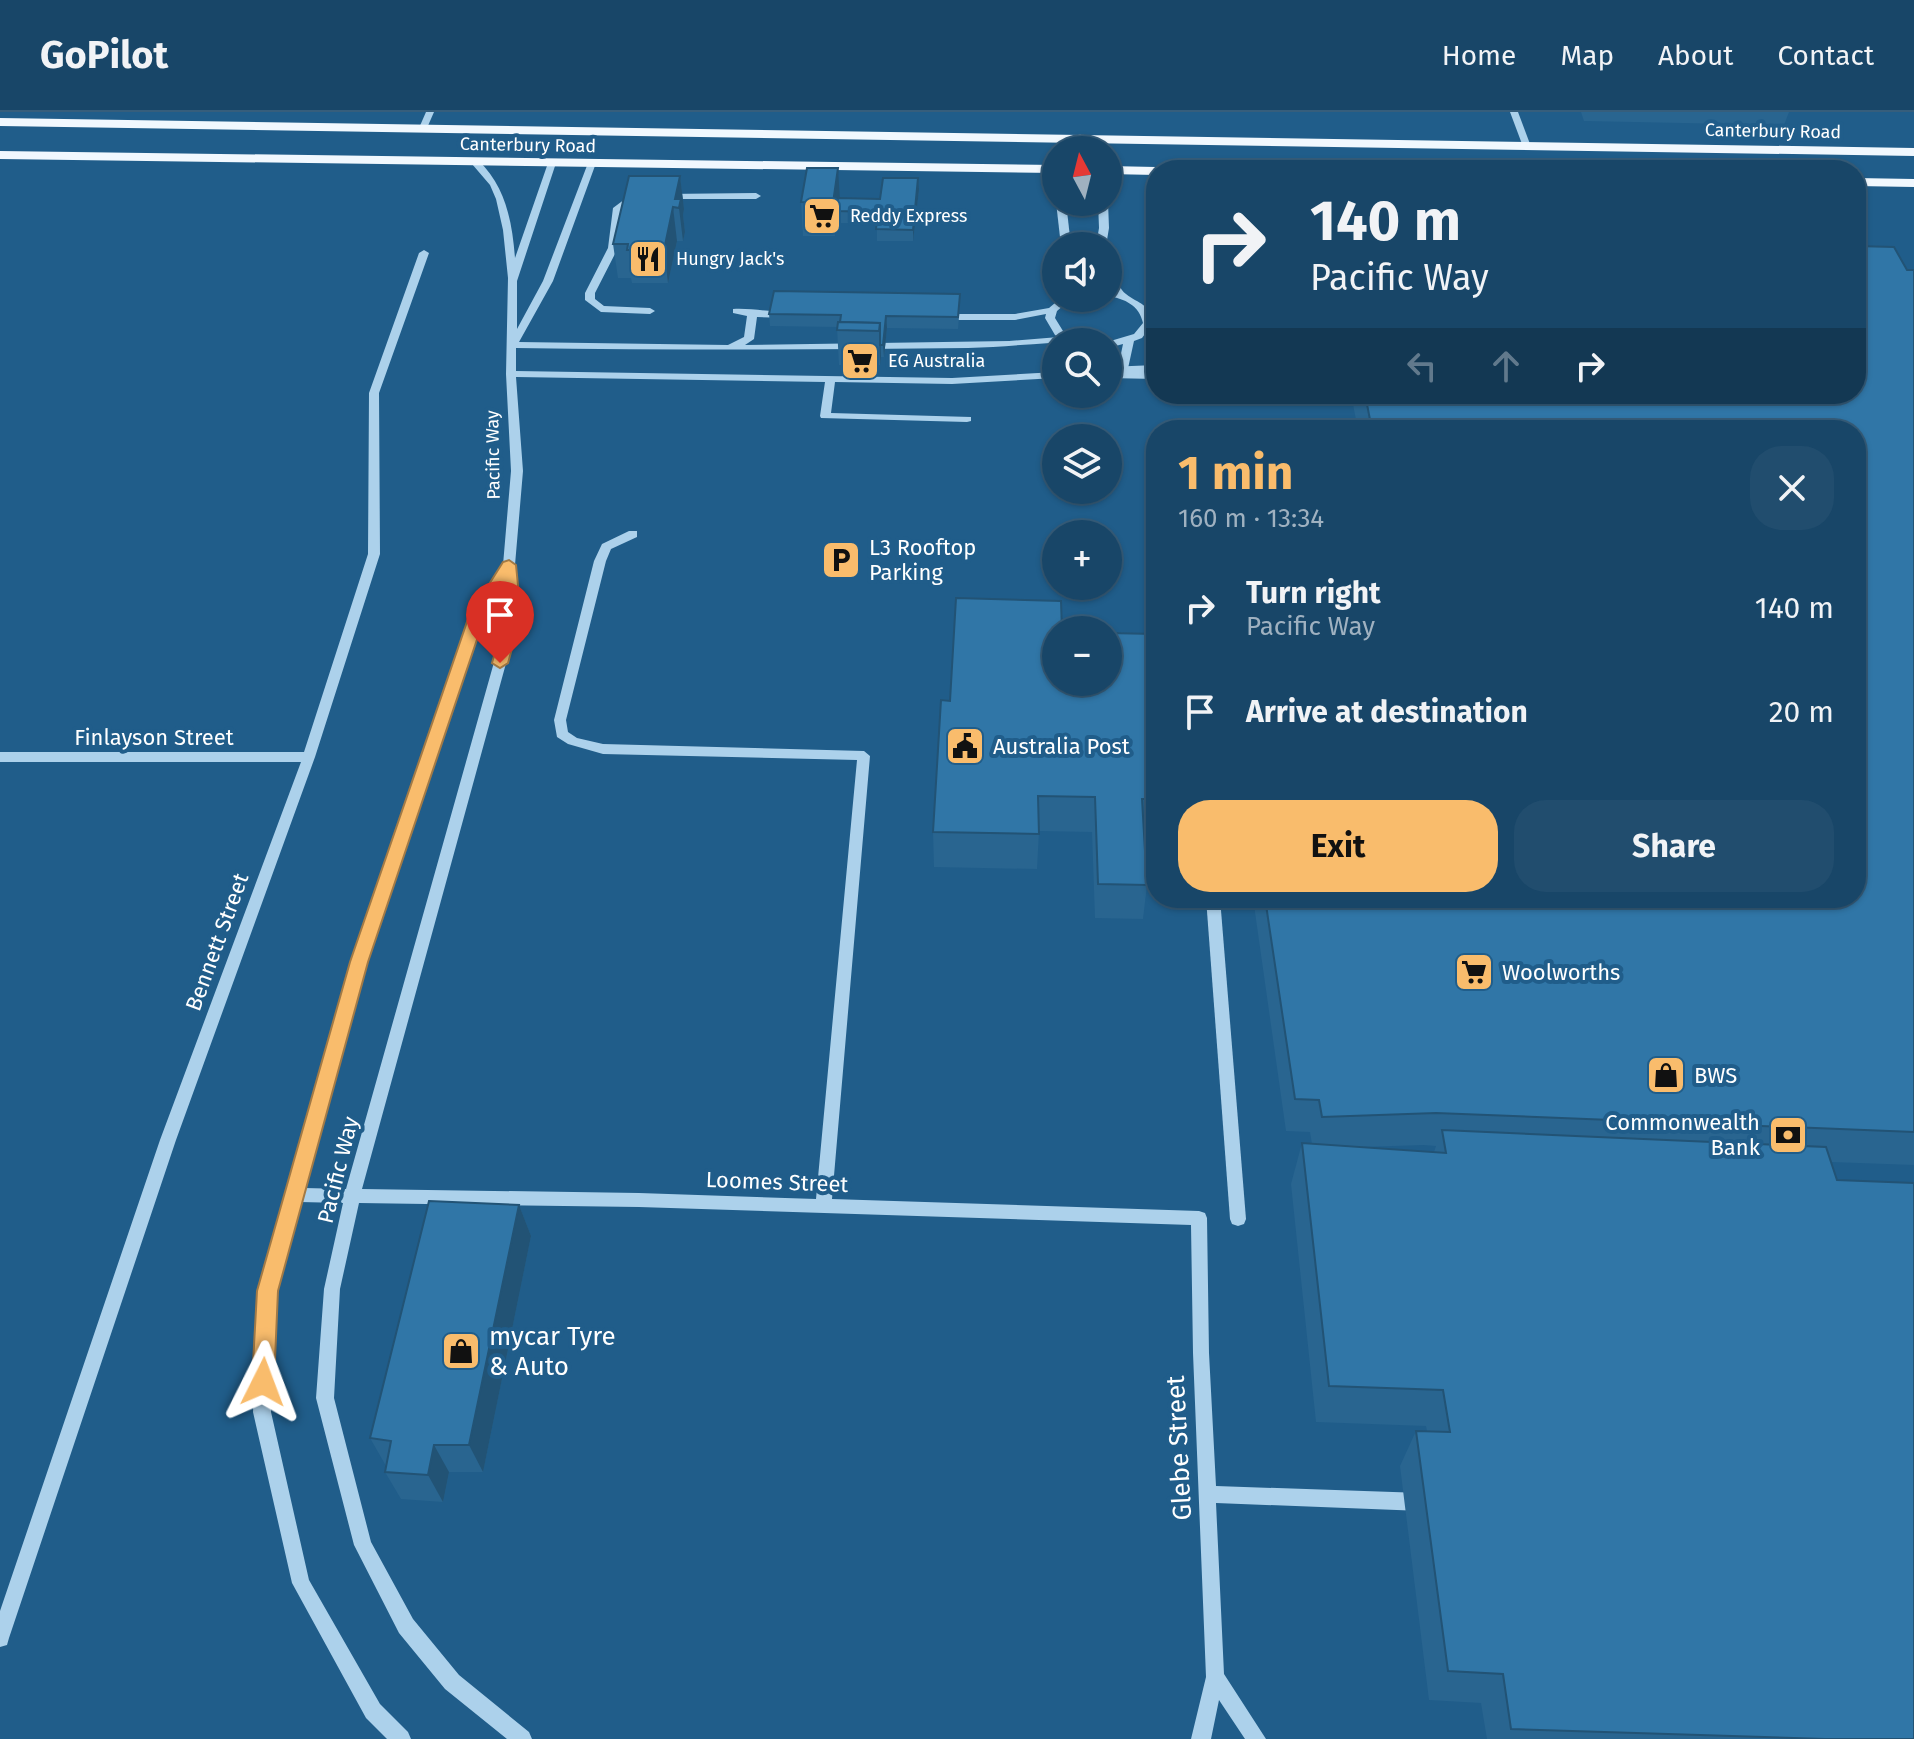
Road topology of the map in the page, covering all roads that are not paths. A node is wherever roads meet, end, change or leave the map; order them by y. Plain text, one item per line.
1 (430, 112) edge
2 (1514, 112) edge
3 (0, 122) edge
4 (423, 128) junction
5 (1042, 138) edge
6 (1122, 138) edge
7 (1526, 144) junction
8 (9, 145) edge
9 (584, 146) junction
10 (562, 152) dead end
11 (1914, 152) edge
12 (475, 162) junction
13 (552, 163) junction
14 (1042, 168) edge
15 (1122, 170) edge
16 (1146, 171) edge
17 (1866, 182) edge
18 (1914, 183) edge
19 (756, 196) dead end
20 (424, 253) dead end
21 (512, 281) junction
22 (1122, 296) edge
23 (1142, 307) junction
24 (1146, 308) edge
25 (650, 311) dead end
26 (737, 311) dead end
27 (1042, 312) edge
28 (752, 314) junction
29 (797, 315) edge
30 (933, 316) edge
31 (1146, 318) edge
32 (1146, 332) edge
33 (1129, 341) junction
34 (1042, 342) edge
35 (1122, 342) edge
36 (513, 345) junction
37 (730, 348) junction
38 (1146, 371) edge
39 (1122, 372) edge
40 (1122, 373) edge
41 (511, 374) junction
42 (1042, 376) edge
43 (1122, 376) edge
44 (1146, 376) edge
45 (830, 380) junction
46 (967, 419) dead end
47 (633, 534) dead end
48 (509, 565) junction
49 (0, 757) edge
50 (309, 757) junction
51 (1214, 908) edge
52 (353, 1193) junction
53 (294, 1195) junction
54 (823, 1206) junction
55 (1199, 1218) joint
56 (1238, 1219) dead end
57 (1207, 1494) junction
58 (1436, 1503) edge
59 (0, 1638) edge
60 (1215, 1677) junction
61 (401, 1739) edge
62 (522, 1739) edge
63 (1201, 1739) edge
64 (1256, 1739) edge

1 - 4 street
2 - 7 street
3 - 8 main road, Canterbury Road
4 - 8 main road, Canterbury Road
4 - 9 main road, Canterbury Road
5 - 9 main road, Canterbury Road
6 - 7 main road, Canterbury Road
7 - 11 main road, Canterbury Road
8 - 12 main road, Canterbury Road
9 - 13 main road, Canterbury Road
9 - 14 main road, Canterbury Road
9 - 36 street, Pacific Way
10 - 13 main road
12 - 13 main road, Canterbury Road
12 - 21 street
13 - 21 street, Pacific Way
15 - 16 main road
17 - 18 main road
19 - 25 street
20 - 50 street, Bennett Street
21 - 36 street, Pacific Way
22 - 23 street
23 - 24 street
23 - 31 street
26 - 28 street
27 - 30 street
28 - 29 street
28 - 37 street
32 - 33 street
33 - 35 street
33 - 39 street
34 - 37 street
36 - 37 street
36 - 41 street, Pacific Way
38 - 40 street, bridge
41 - 45 street
41 - 48 street, Pacific Way
42 - 45 street
43 - 44 street
45 - 46 street
47 - 54 street
48 - 52 street, Pacific Way
48 - 53 street, Pacific Way
49 - 50 street, Finlayson Street
50 - 59 street, Bennett Street
51 - 56 street
52 - 53 street, Loomes Street
52 - 54 street, Loomes Street
52 - 62 street, Pacific Way
53 - 61 street, Pacific Way
54 - 55 street, Loomes Street
55 - 57 street, Glebe Street
57 - 58 street
57 - 60 street, Glebe Street
60 - 63 street, Glebe Street
60 - 64 street

